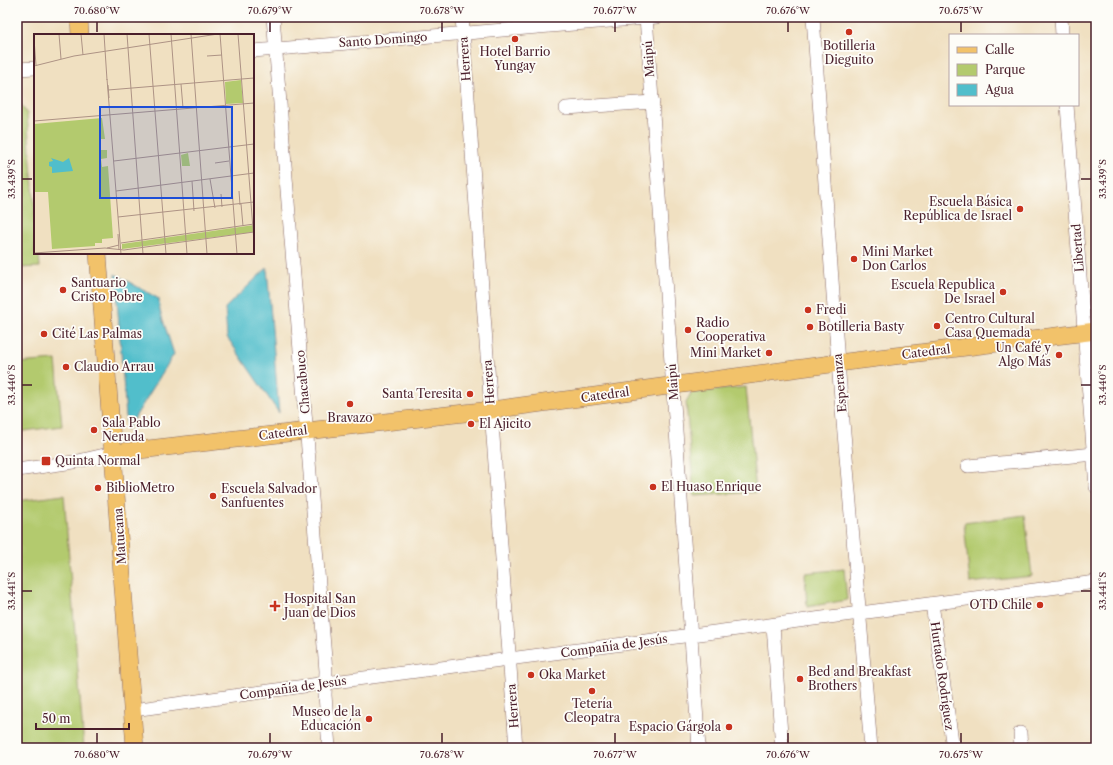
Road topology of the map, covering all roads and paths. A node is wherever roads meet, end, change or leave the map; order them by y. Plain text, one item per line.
1 (79, 17) edge
2 (273, 17) edge
3 (462, 17) edge
4 (650, 17) edge
5 (813, 17) edge
6 (1061, 17) edge
7 (80, 34) edge
8 (463, 34) junction
9 (1062, 34) edge
10 (275, 49) junction
11 (254, 50) edge
12 (34, 68) edge
13 (17, 69) edge
14 (653, 102) junction
15 (1067, 106) edge
16 (566, 108) dead end
17 (98, 254) edge
18 (1090, 332) edge
19 (838, 363) junction
20 (673, 385) junction
21 (491, 410) junction
22 (307, 430) junction
23 (114, 453) junction
24 (1094, 454) junction
25 (968, 466) dead end
26 (17, 470) edge
27 (1096, 486) edge
28 (1096, 582) edge
29 (932, 604) junction
30 (861, 613) junction
31 (773, 625) junction
32 (691, 636) junction
33 (510, 660) junction
34 (326, 683) junction
35 (133, 710) junction
36 (1020, 733) dead end
37 (135, 748) edge
38 (329, 748) edge
39 (516, 748) edge
40 (699, 748) edge
41 (782, 748) edge
42 (872, 748) edge
43 (953, 748) edge
44 (1021, 748) edge

1 - 7 main road
2 - 10 street, Chacabuco
3 - 8 street, Herrera
4 - 8 street, Santo Domingo
4 - 14 street, Maipú
5 - 19 street, Esperanza
6 - 9 street
8 - 10 street, Santo Domingo
8 - 21 street, Herrera
10 - 11 street, Santo Domingo
10 - 22 street, Chacabuco
12 - 13 street
14 - 16 street
14 - 20 street, Maipú
15 - 18 street, Libertad
17 - 23 main road, Matucana
18 - 19 main road, Catedral
18 - 24 street, Libertad
19 - 20 main road, Catedral
19 - 30 street, Esperanza
20 - 21 main road, Catedral
20 - 32 street, Maipú
21 - 22 main road, Catedral
21 - 33 street, Herrera
22 - 23 main road, Catedral
22 - 34 street, Chacabuco
23 - 26 street
23 - 35 main road, Matucana
24 - 25 street
24 - 27 street, Libertad
28 - 29 street, Compañía de Jesús
29 - 30 street, Compañía de Jesús
29 - 43 street, Hurtado Rodríguez
30 - 31 street, Compañía de Jesús
30 - 42 street, Esperanza
31 - 32 street, Compañía de Jesús
31 - 41 street
32 - 33 street, Compañía de Jesús
32 - 40 street, Maipú
33 - 34 street, Compañía de Jesús
33 - 39 street, Herrera
34 - 35 street, Compañía de Jesús
34 - 38 street, Chacabuco
35 - 37 main road, Matucana
36 - 44 street

